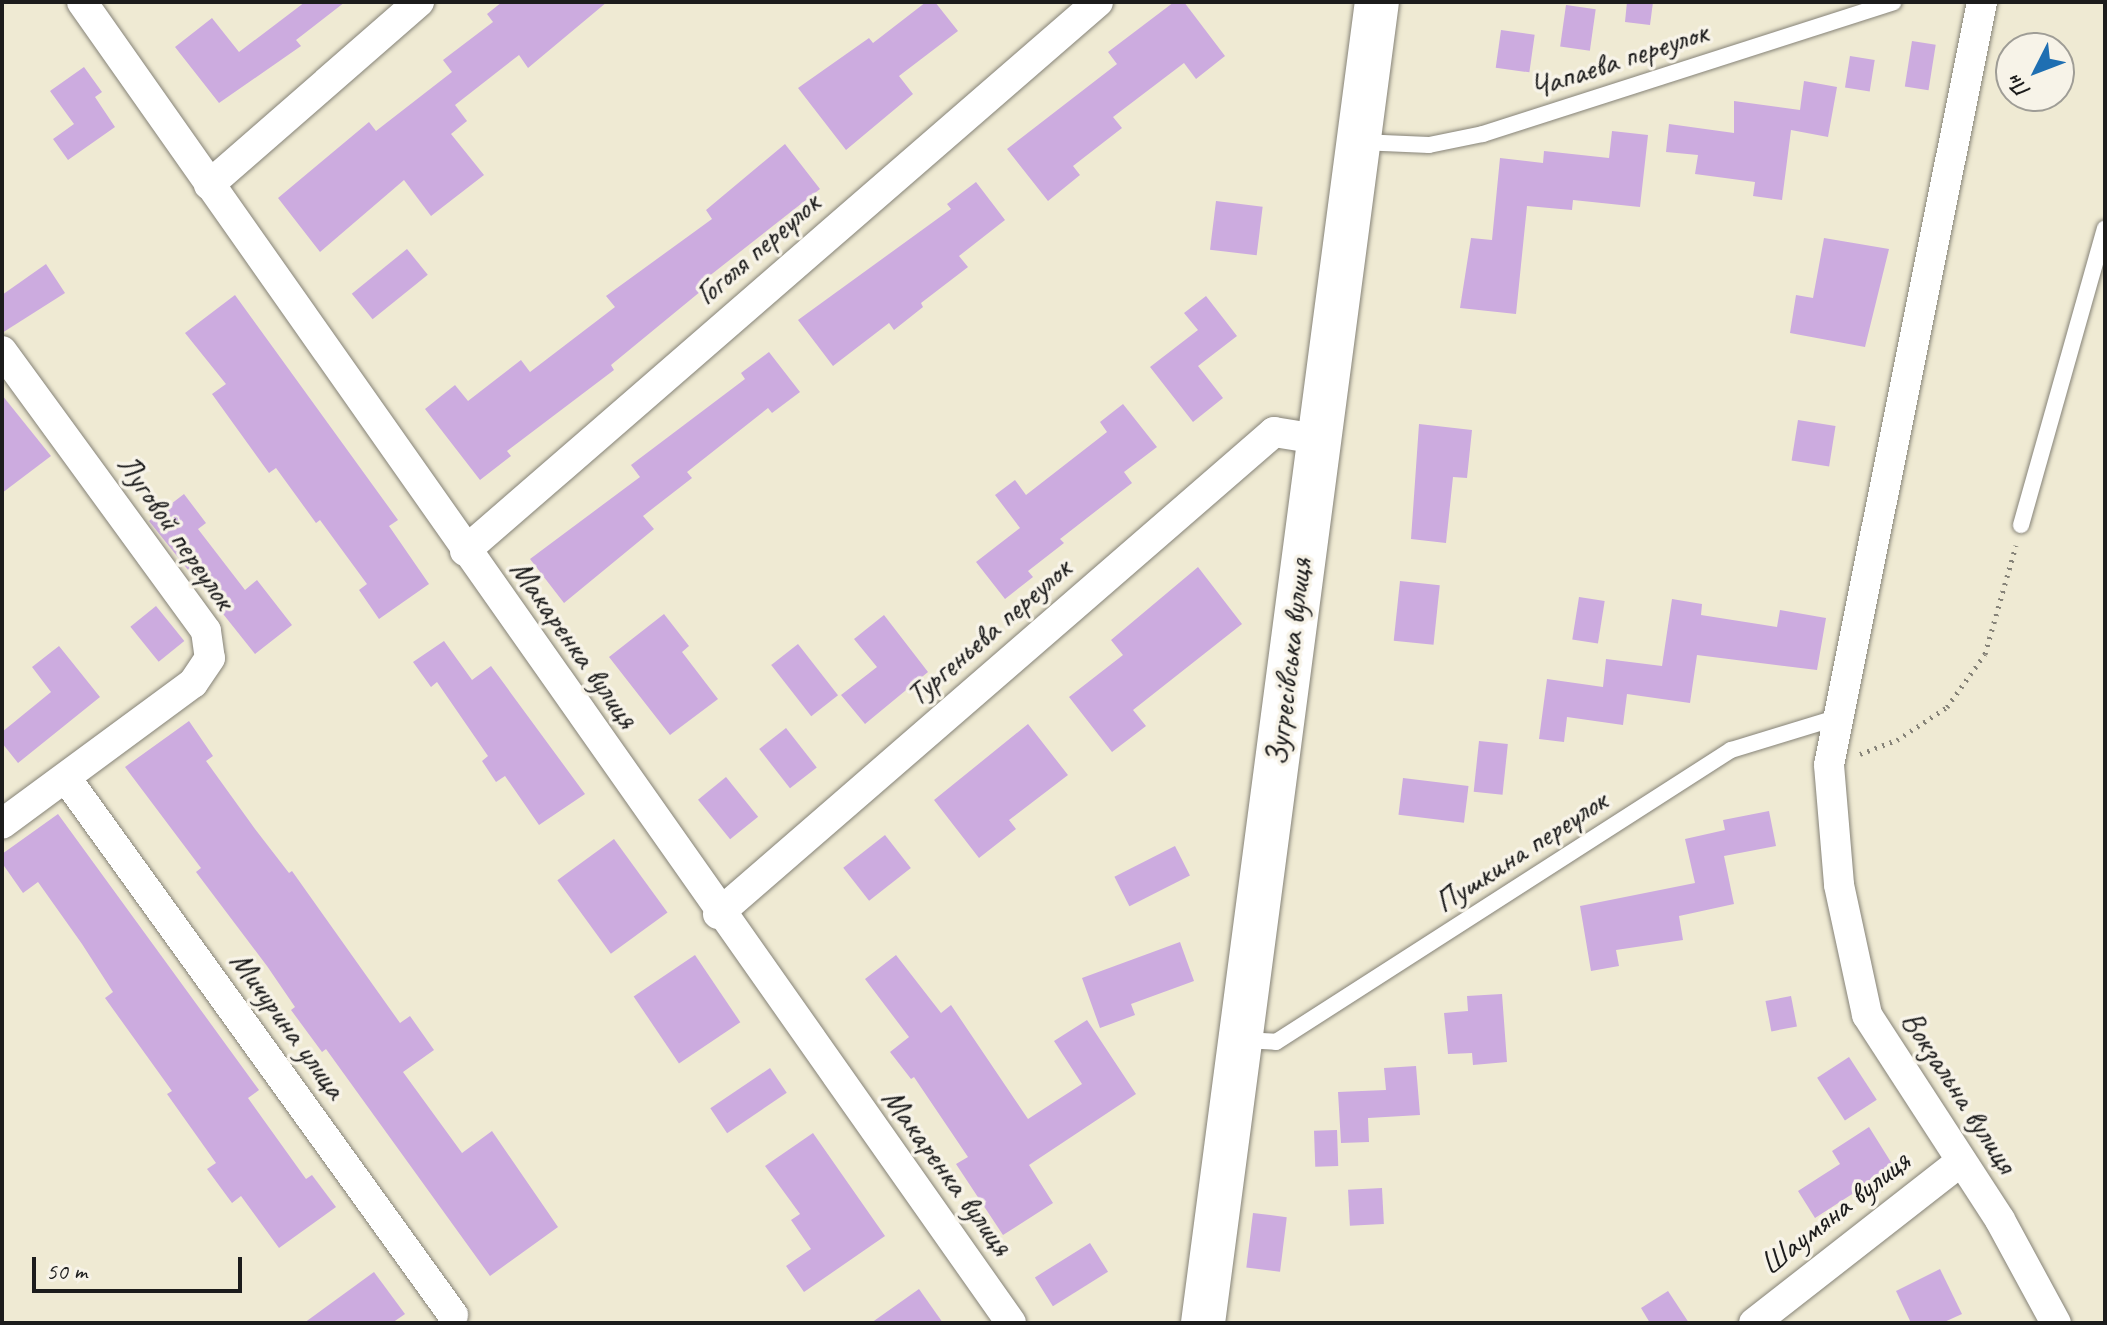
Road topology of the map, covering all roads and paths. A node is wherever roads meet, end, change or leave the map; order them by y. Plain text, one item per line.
1 (82, 2) edge
2 (419, 2) edge
3 (1098, 2) edge
4 (1377, 2) edge
5 (1893, 2) edge
6 (1982, 2) edge
7 (1357, 142) junction
8 (209, 185) junction
9 (2105, 229) edge
10 (2, 352) edge
11 (1317, 439) junction
12 (2021, 525) joint
13 (465, 551) junction
14 (1839, 717) junction
15 (1829, 765) junction
16 (66, 778) junction
17 (2, 824) edge
18 (718, 914) junction
19 (1240, 1040) junction
20 (1961, 1161) junction
21 (453, 1315) dead end
22 (1011, 1323) edge
23 (1203, 1323) edge
24 (1754, 1323) edge
25 (2056, 1323) edge

1 - 8 street, Макаренка вулиця
2 - 8 street
3 - 13 street, Гоголя переулок
4 - 7 street, Зугресівська вулиця
5 - 7 lane, Чапаева переулок
6 - 14 street, Вокзальна вулиця
7 - 11 street, Зугресівська вулиця
8 - 13 street, Макаренка вулиця
9 - 12 lane
10 - 16 street, Луговой переулок
11 - 18 street, Тургеньева переулок
11 - 19 street, Зугресівська вулиця
12 - 15 path
13 - 18 street, Макаренка вулиця
14 - 15 street, Вокзальна вулиця
14 - 19 lane, Пушкина переулок
15 - 20 street, Вокзальна вулиця
16 - 17 street, Луговой переулок
16 - 21 street, Мичурина улица
18 - 22 street, Макаренка вулиця
19 - 23 street, Зугресівська вулиця
20 - 24 street, Шаумяна вулиця
20 - 25 street, Вокзальна вулиця

